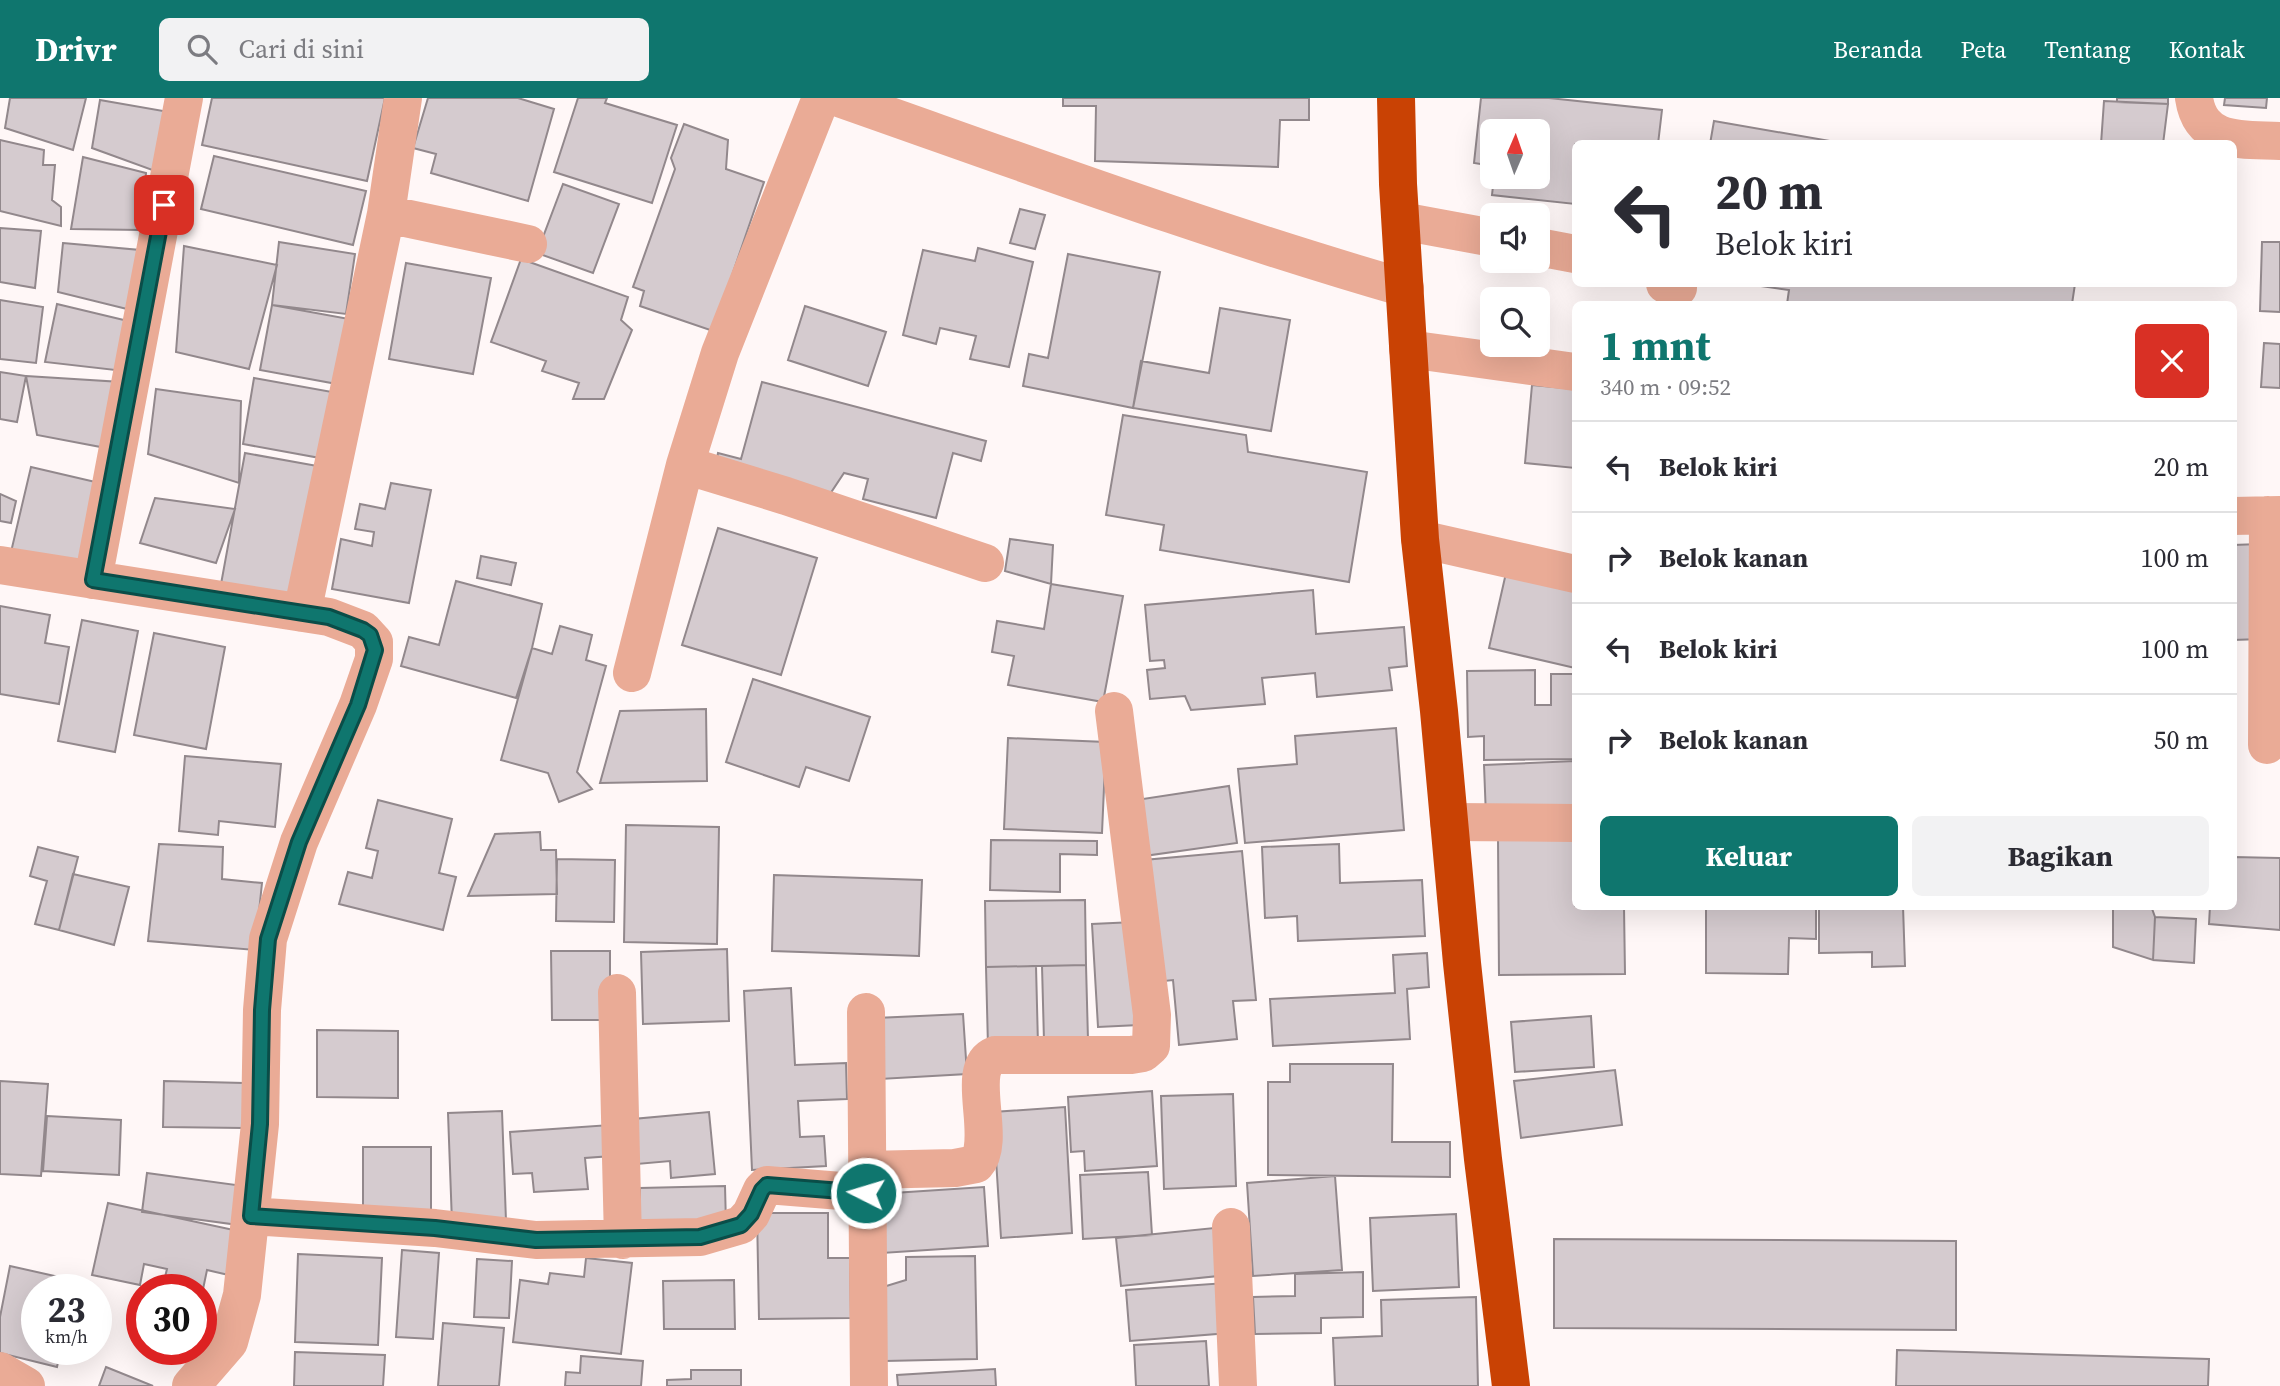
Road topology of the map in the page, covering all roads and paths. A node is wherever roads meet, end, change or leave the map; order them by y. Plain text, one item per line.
1 (184, 98) edge
2 (403, 98) edge
3 (821, 98) edge
4 (839, 98) edge
5 (1396, 98) edge
6 (2194, 98) edge
7 (2280, 141) edge
8 (386, 214) junction
9 (1401, 221) junction
10 (1480, 236) edge
11 (528, 244) dead end
12 (1550, 249) edge
13 (1572, 253) edge
14 (1405, 288) junction
15 (1408, 349) junction
16 (1572, 372) edge
17 (685, 465) junction
18 (2260, 515) edge
19 (1420, 539) junction
20 (985, 563) dead end
21 (0, 565) edge
22 (1572, 573) edge
23 (93, 580) junction
24 (302, 613) junction
25 (632, 673) dead end
26 (1114, 712) dead end
27 (2267, 745) dead end
28 (1449, 822) junction
29 (1572, 823) edge
30 (617, 993) dead end
31 (866, 1012) dead end
32 (866, 1182) junction
33 (251, 1216) junction
34 (1231, 1227) dead end
35 (623, 1240) junction
36 (0, 1371) edge
37 (26, 1386) edge
38 (191, 1386) edge
39 (869, 1386) edge
40 (1238, 1386) edge
41 (1511, 1386) edge

1 - 23 street
2 - 8 street
3 - 17 street
4 - 14 street
5 - 9 highway
6 - 7 street
8 - 11 street
8 - 24 street
9 - 10 street
9 - 14 highway
12 - 13 street
14 - 15 highway
15 - 16 street
15 - 19 highway
17 - 20 street
17 - 25 street
18 - 27 street
19 - 22 street
19 - 28 highway
21 - 23 street
23 - 24 street
24 - 33 street
26 - 32 street
28 - 29 street
28 - 41 highway
30 - 35 street
31 - 32 street
32 - 35 street
32 - 39 street
33 - 35 street
33 - 38 street
34 - 40 street
36 - 37 street

